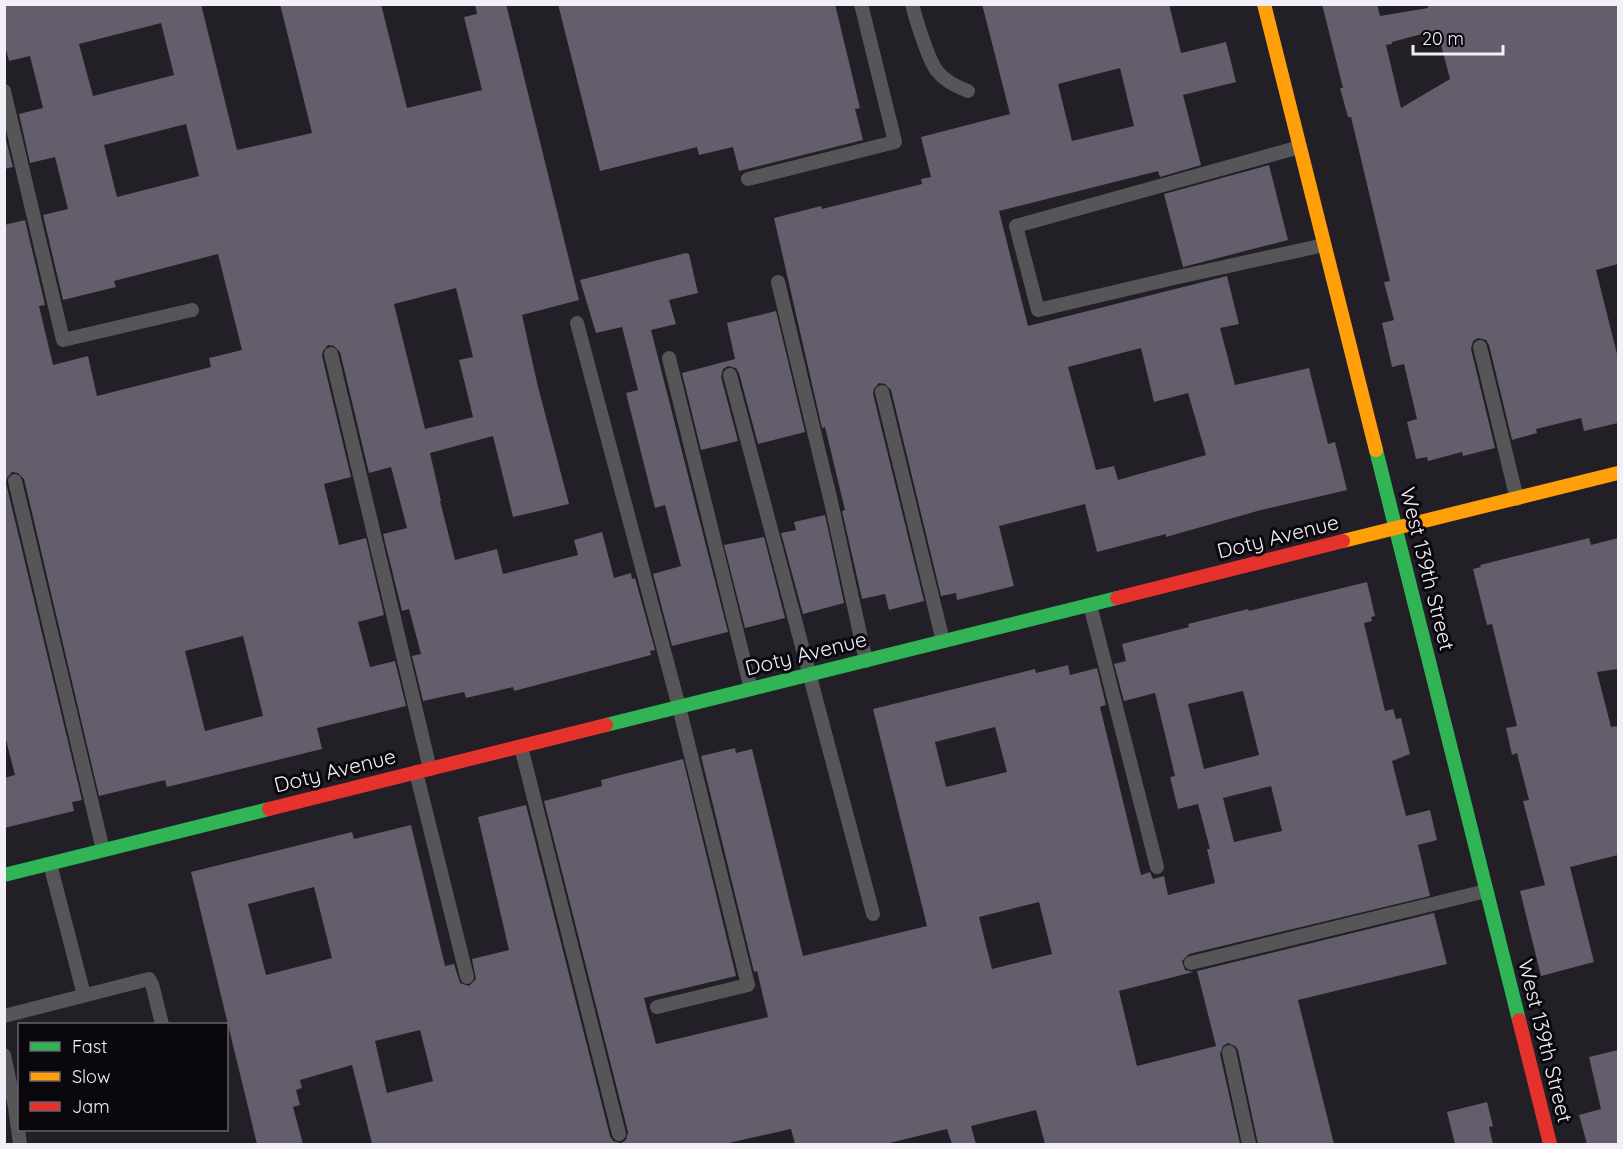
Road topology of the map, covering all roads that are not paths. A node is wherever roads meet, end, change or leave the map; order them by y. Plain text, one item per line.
1 (861, 4) edge
2 (912, 4) edge
3 (1264, 4) edge
4 (4, 91) edge
5 (968, 91) dead end
6 (1300, 147) junction
7 (748, 179) dead end
8 (1324, 245) junction
9 (778, 282) dead end
10 (192, 310) dead end
11 (577, 323) dead end
12 (1480, 347) dead end
13 (331, 354) dead end
14 (669, 358) dead end
15 (730, 375) dead end
16 (882, 392) dead end
17 (1618, 473) edge
18 (15, 481) dead end
19 (1517, 499) junction
20 (1395, 529) junction
21 (1090, 605) junction
22 (943, 641) junction
23 (866, 661) junction
24 (809, 675) junction
25 (751, 689) junction
26 (679, 707) junction
27 (521, 747) junction
28 (423, 771) junction
29 (103, 850) junction
30 (50, 864) junction
31 (1157, 867) dead end
32 (4, 875) edge
33 (1486, 891) junction
34 (873, 914) dead end
35 (1191, 963) dead end
36 (467, 977) dead end
37 (84, 995) junction
38 (657, 1007) dead end
39 (4, 1016) edge
40 (162, 1023) edge
41 (1229, 1052) dead end
42 (4, 1055) edge
43 (17, 1106) edge
44 (620, 1134) dead end
45 (1249, 1144) edge
46 (1550, 1144) edge

1 - 7 lane
2 - 5 lane
3 - 6 street, West 139th Street
4 - 10 lane
6 - 8 street, West 139th Street
6 - 8 lane
8 - 20 street, West 139th Street
9 - 23 lane
11 - 26 lane
12 - 19 lane
13 - 28 lane
14 - 25 lane
15 - 24 lane
16 - 22 lane
17 - 19 street, Doty Avenue
18 - 29 lane
19 - 20 street, Doty Avenue
20 - 21 street, Doty Avenue
20 - 33 street, West 139th Street
21 - 22 street, Doty Avenue
21 - 31 lane
22 - 23 street, Doty Avenue
23 - 24 street, Doty Avenue
24 - 25 street, Doty Avenue
24 - 34 lane
25 - 26 street, Doty Avenue
26 - 27 street, Doty Avenue
26 - 38 lane
27 - 28 street, Doty Avenue
27 - 44 lane
28 - 29 street, Doty Avenue
28 - 36 lane
29 - 30 street, Doty Avenue
30 - 32 street, Doty Avenue
30 - 37 lane
33 - 35 lane
33 - 46 street, West 139th Street
37 - 39 lane
37 - 40 lane
41 - 45 lane
42 - 43 lane

